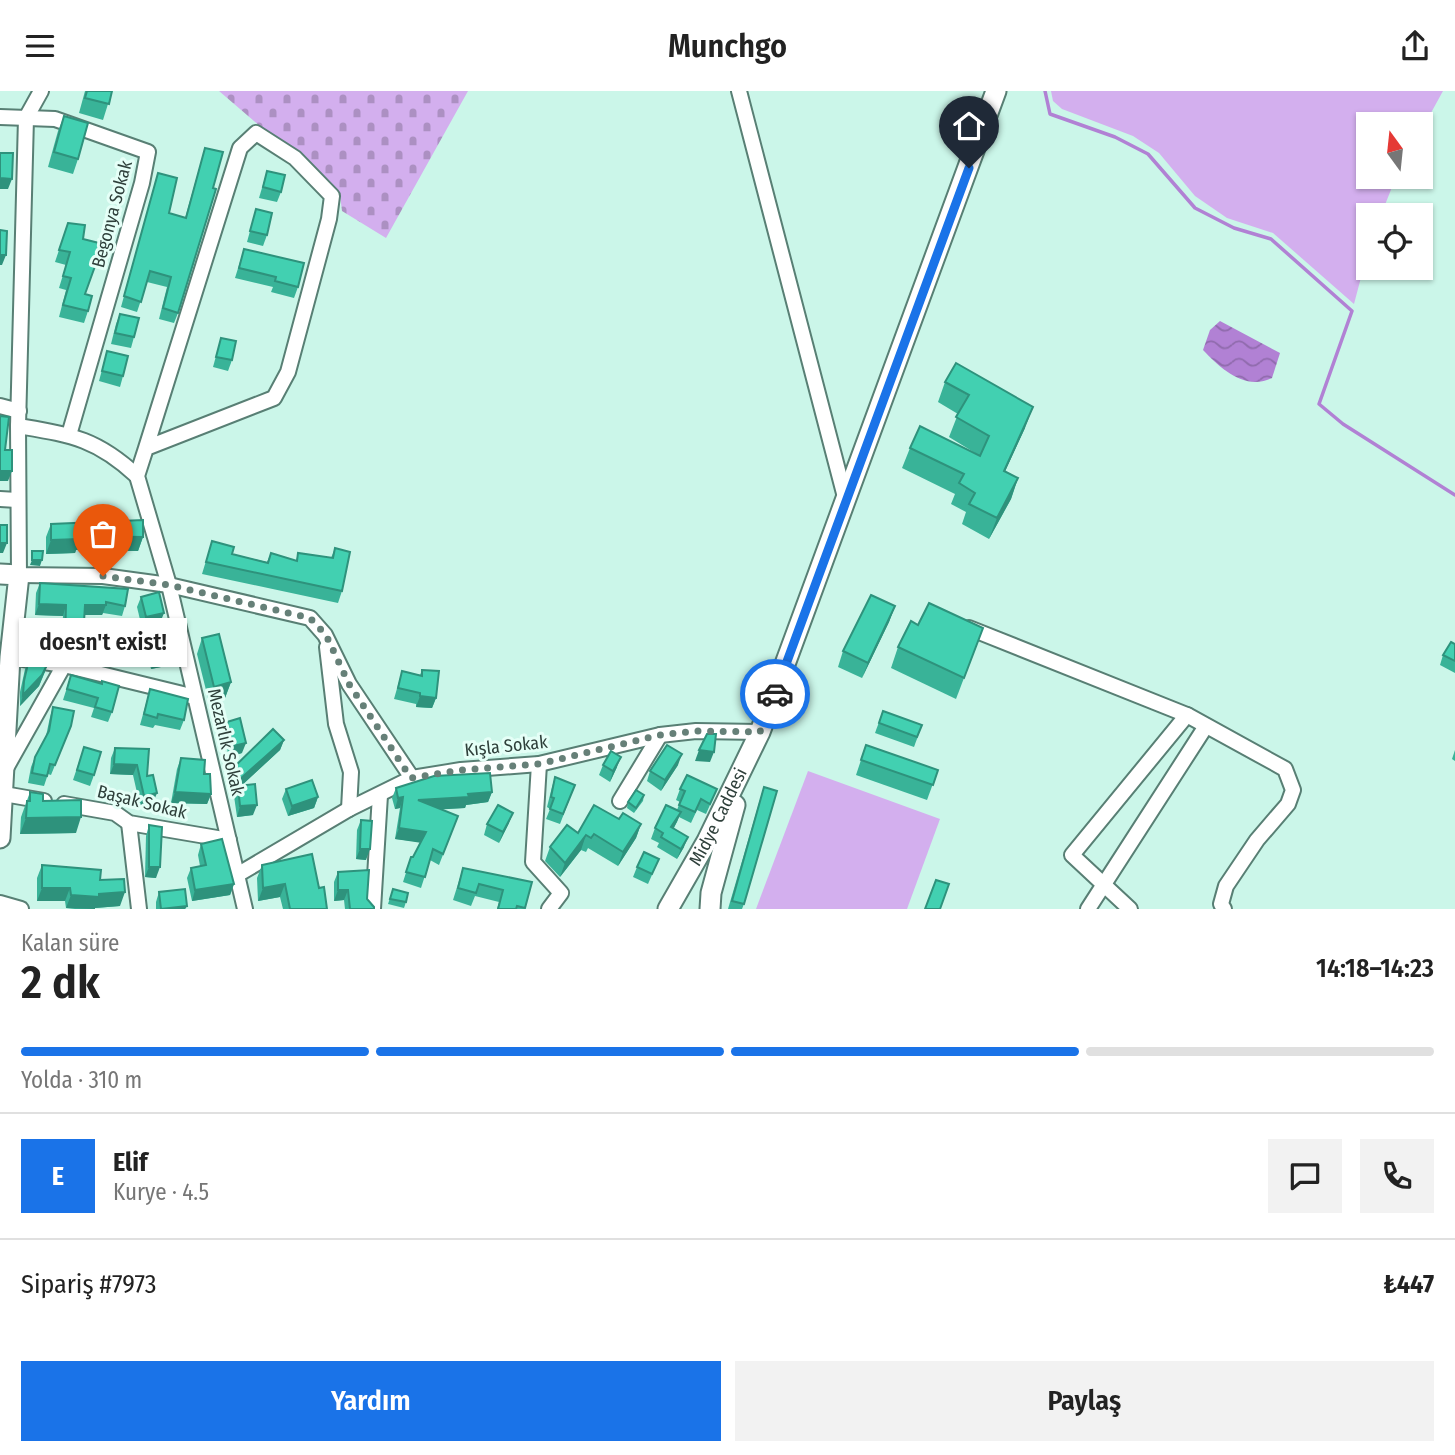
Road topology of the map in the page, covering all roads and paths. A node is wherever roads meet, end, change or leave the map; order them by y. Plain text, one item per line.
1 (41, 91) edge
2 (739, 91) edge
3 (996, 91) edge
4 (0, 117) edge
5 (26, 118) junction
6 (0, 406) edge
7 (19, 411) junction
8 (18, 426) junction
9 (69, 435) junction
10 (146, 448) junction
11 (138, 476) junction
12 (0, 499) edge
13 (17, 500) junction
14 (846, 503) junction
15 (10, 575) edge
16 (169, 585) junction
17 (970, 628) edge
18 (326, 635) junction
19 (10, 657) junction
20 (64, 665) junction
21 (195, 697) junction
22 (1187, 715) junction
23 (1206, 726) junction
24 (760, 732) junction
25 (660, 735) junction
26 (746, 763) junction
27 (539, 764) junction
28 (411, 778) junction
29 (3, 783) edge
30 (380, 795) junction
31 (620, 801) dead end
32 (349, 809) junction
33 (129, 823) junction
34 (0, 838) edge
35 (229, 840) junction
36 (237, 875) junction
37 (1104, 884) junction
38 (0, 903) edge
39 (21, 909) edge
40 (139, 909) edge
41 (245, 909) edge
42 (373, 909) edge
43 (550, 909) edge
44 (668, 909) edge
45 (710, 909) edge
46 (1088, 909) edge
47 (1130, 909) edge
48 (1224, 909) edge

1 - 5 street
2 - 14 street
3 - 14 main road, Midye Caddesi
4 - 5 street, Begonya Sokak
5 - 7 street
5 - 9 street, Begonya Sokak
6 - 7 street
7 - 8 street
8 - 9 street
8 - 13 street
9 - 11 street
10 - 10 street
10 - 11 street
11 - 16 street, Mezarlık Sokak
12 - 13 street
13 - 15 street
14 - 24 main road, Midye Caddesi
15 - 16 street
15 - 19 main road
16 - 18 street
16 - 21 street, Mezarlık Sokak
17 - 22 street
18 - 28 street
18 - 32 street
19 - 20 street
19 - 29 main road
20 - 21 street
20 - 29 street
21 - 35 street, Mezarlık Sokak
22 - 23 street
22 - 37 street
23 - 37 street
23 - 48 street
24 - 25 street, Kışla Sokak
24 - 26 main road, Midye Caddesi
25 - 27 street, Kışla Sokak
25 - 31 street
26 - 44 main road, Midye Caddesi
26 - 45 main road
27 - 28 street, Kışla Sokak
27 - 43 street
28 - 30 street, Kışla Sokak
29 - 33 street, Başak Sokak
29 - 34 main road
30 - 32 street, Kışla Sokak
30 - 42 street
32 - 36 street, Kışla Sokak
33 - 35 street, Başak Sokak
33 - 40 street
35 - 36 street, Mezarlık Sokak
36 - 41 street, Mezarlık Sokak
37 - 46 street
37 - 47 street
38 - 39 street

